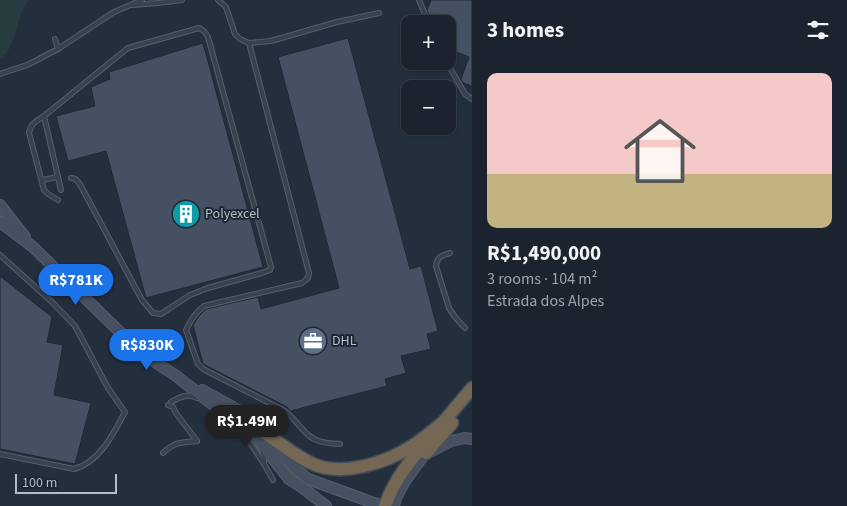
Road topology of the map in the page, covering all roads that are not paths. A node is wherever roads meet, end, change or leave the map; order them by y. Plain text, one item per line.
1 (142, 0) edge
2 (182, 0) edge
3 (218, 0) edge
4 (419, 0) edge
5 (131, 5) junction
6 (378, 13) dead end
7 (425, 15) edge
8 (55, 39) dead end
9 (248, 43) junction
10 (58, 49) junction
11 (451, 70) edge
12 (0, 74) edge
13 (472, 99) edge
14 (44, 116) junction
15 (58, 177) junction
16 (71, 178) dead end
17 (42, 180) junction
18 (61, 190) dead end
19 (58, 200) dead end
20 (0, 205) edge
21 (0, 222) edge
22 (33, 247) junction
23 (450, 253) dead end
24 (0, 255) edge
25 (465, 328) dead end
26 (176, 375) junction
27 (472, 381) edge
28 (470, 394) edge
29 (445, 421) junction
30 (258, 428) junction
31 (472, 439) edge
32 (259, 441) junction
33 (340, 444) dead end
34 (163, 453) dead end
35 (0, 454) edge
36 (424, 455) junction
37 (264, 464) junction
38 (273, 480) dead end
39 (326, 506) edge
40 (384, 506) edge
41 (394, 506) edge

1 - 5 lane
2 - 5 lane
3 - 9 lane
4 - 7 lane
5 - 10 lane
6 - 9 lane
8 - 10 lane
9 - 33 lane
10 - 12 lane
11 - 13 lane
14 - 15 lane
14 - 16 lane
14 - 17 lane
15 - 17 lane
15 - 18 lane
17 - 19 lane
20 - 22 main road
21 - 22 main road
22 - 26 main road
23 - 25 lane
24 - 35 lane
26 - 30 main road
26 - 32 main road
27 - 28 lane
28 - 29 highway
28 - 36 highway
29 - 30 highway
29 - 40 highway
30 - 40 main road
31 - 36 main road
32 - 37 lane
32 - 39 main road
34 - 37 lane
36 - 41 main road
37 - 38 lane

